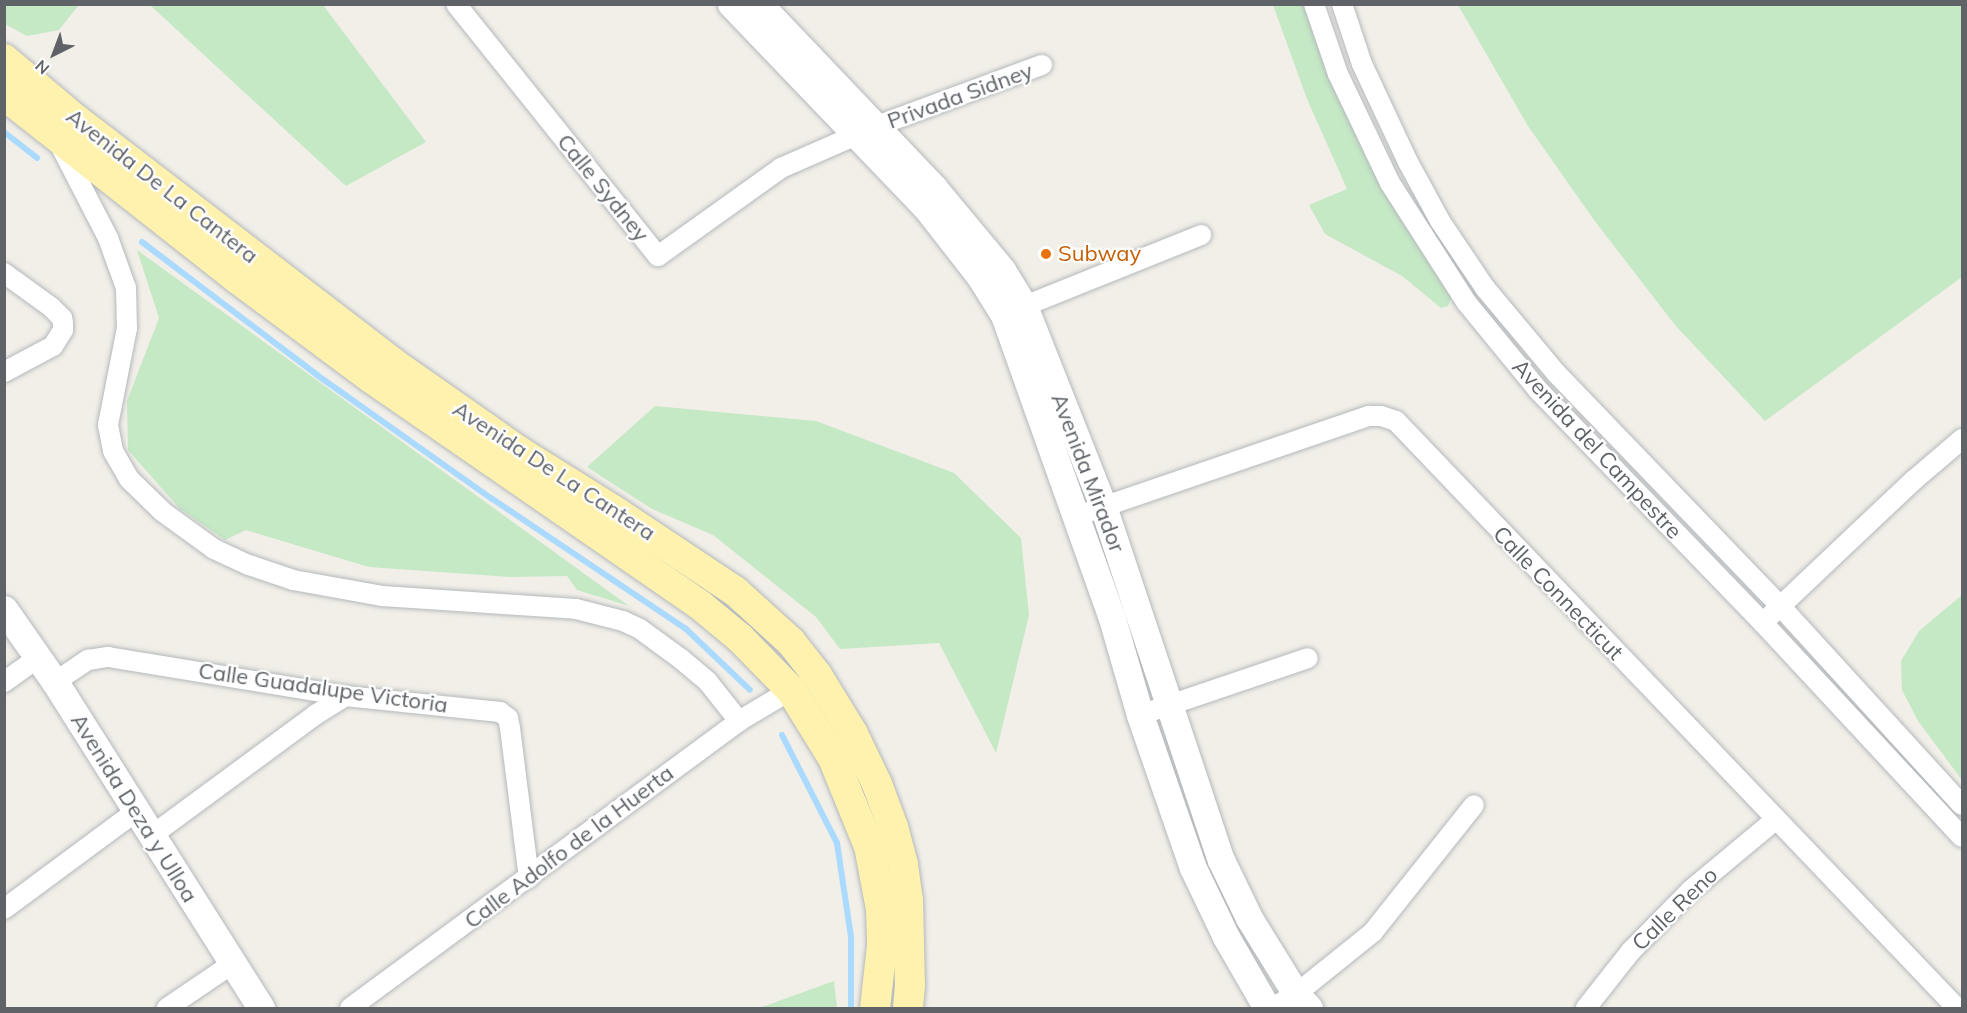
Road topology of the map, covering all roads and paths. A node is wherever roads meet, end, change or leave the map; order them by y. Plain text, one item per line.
1 (456, 4) edge
2 (731, 4) edge
3 (759, 4) edge
4 (1314, 4) edge
5 (1342, 4) edge
6 (4, 59) edge
7 (1362, 64) junction
8 (1042, 65) dead end
9 (1338, 74) junction
10 (4, 95) edge
11 (867, 131) junction
12 (55, 135) junction
13 (1201, 235) dead end
14 (4, 273) edge
15 (1014, 311) junction
16 (4, 372) edge
17 (1556, 373) junction
18 (1538, 390) junction
19 (1962, 439) edge
20 (1103, 506) junction
21 (1075, 517) junction
22 (1781, 607) junction
23 (4, 609) edge
24 (1763, 623) junction
25 (39, 657) junction
26 (1308, 658) dead end
27 (4, 682) edge
28 (55, 682) junction
29 (791, 690) junction
30 (345, 696) junction
31 (1170, 706) junction
32 (1140, 715) junction
33 (739, 722) junction
34 (1474, 805) dead end
35 (1962, 805) edge
36 (135, 813) junction
37 (1775, 820) junction
38 (151, 836) junction
39 (1962, 837) edge
40 (529, 878) junction
41 (4, 909) edge
42 (232, 964) junction
43 (876, 995) edge
44 (909, 997) edge
45 (1302, 1001) edge
46 (167, 1008) edge
47 (261, 1008) edge
48 (350, 1008) edge
49 (1267, 1008) edge
50 (1272, 1008) edge
51 (1586, 1008) edge
52 (1957, 1008) edge

1 - 11 street, Calle Sydney
2 - 11 main road, Avenida Mirador
3 - 11 main road, Avenida Mirador
4 - 9 street, Avenida del Campestre
5 - 7 street, Avenida del Campestre
6 - 44 main road, Avenida De La Cantera
7 - 9 street
7 - 17 street, Avenida del Campestre
8 - 11 street, Privada Sidney
9 - 18 street, Avenida del Campestre
10 - 12 main road, Avenida De La Cantera
11 - 15 main road, Avenida Mirador
12 - 29 main road, Avenida De La Cantera
12 - 33 street
13 - 15 street
14 - 16 street
15 - 20 main road, Avenida Mirador
15 - 21 main road, Avenida Mirador
17 - 18 street
17 - 22 street, Avenida del Campestre
18 - 24 street, Avenida del Campestre
19 - 22 street
20 - 21 street, Calle Connecticut
20 - 31 main road, Avenida Mirador
20 - 37 street, Calle Connecticut
21 - 32 main road, Avenida Mirador
22 - 24 street
22 - 35 street, Avenida del Campestre
23 - 25 main road, Avenida Deza y Ulloa
24 - 39 street, Avenida del Campestre
25 - 27 street
25 - 28 main road, Avenida Deza y Ulloa
26 - 31 street
28 - 30 street, Calle Guadalupe Victoria
28 - 36 main road, Avenida Deza y Ulloa
29 - 33 street, Calle Adolfo de la Huerta
29 - 43 main road, Avenida De La Cantera
30 - 38 street
30 - 40 street, Calle Guadalupe Victoria
31 - 32 street
31 - 45 main road, Avenida Mirador
32 - 49 main road, Avenida Mirador
33 - 40 street, Calle Adolfo de la Huerta
34 - 45 street
36 - 38 main road, Avenida Deza y Ulloa
36 - 41 street
37 - 51 street, Calle Reno
37 - 52 street, Calle Connecticut
38 - 42 main road, Avenida Deza y Ulloa
40 - 48 street, Calle Adolfo de la Huerta
42 - 46 street
42 - 47 main road, Avenida Deza y Ulloa
43 - 44 main road
45 - 50 street

